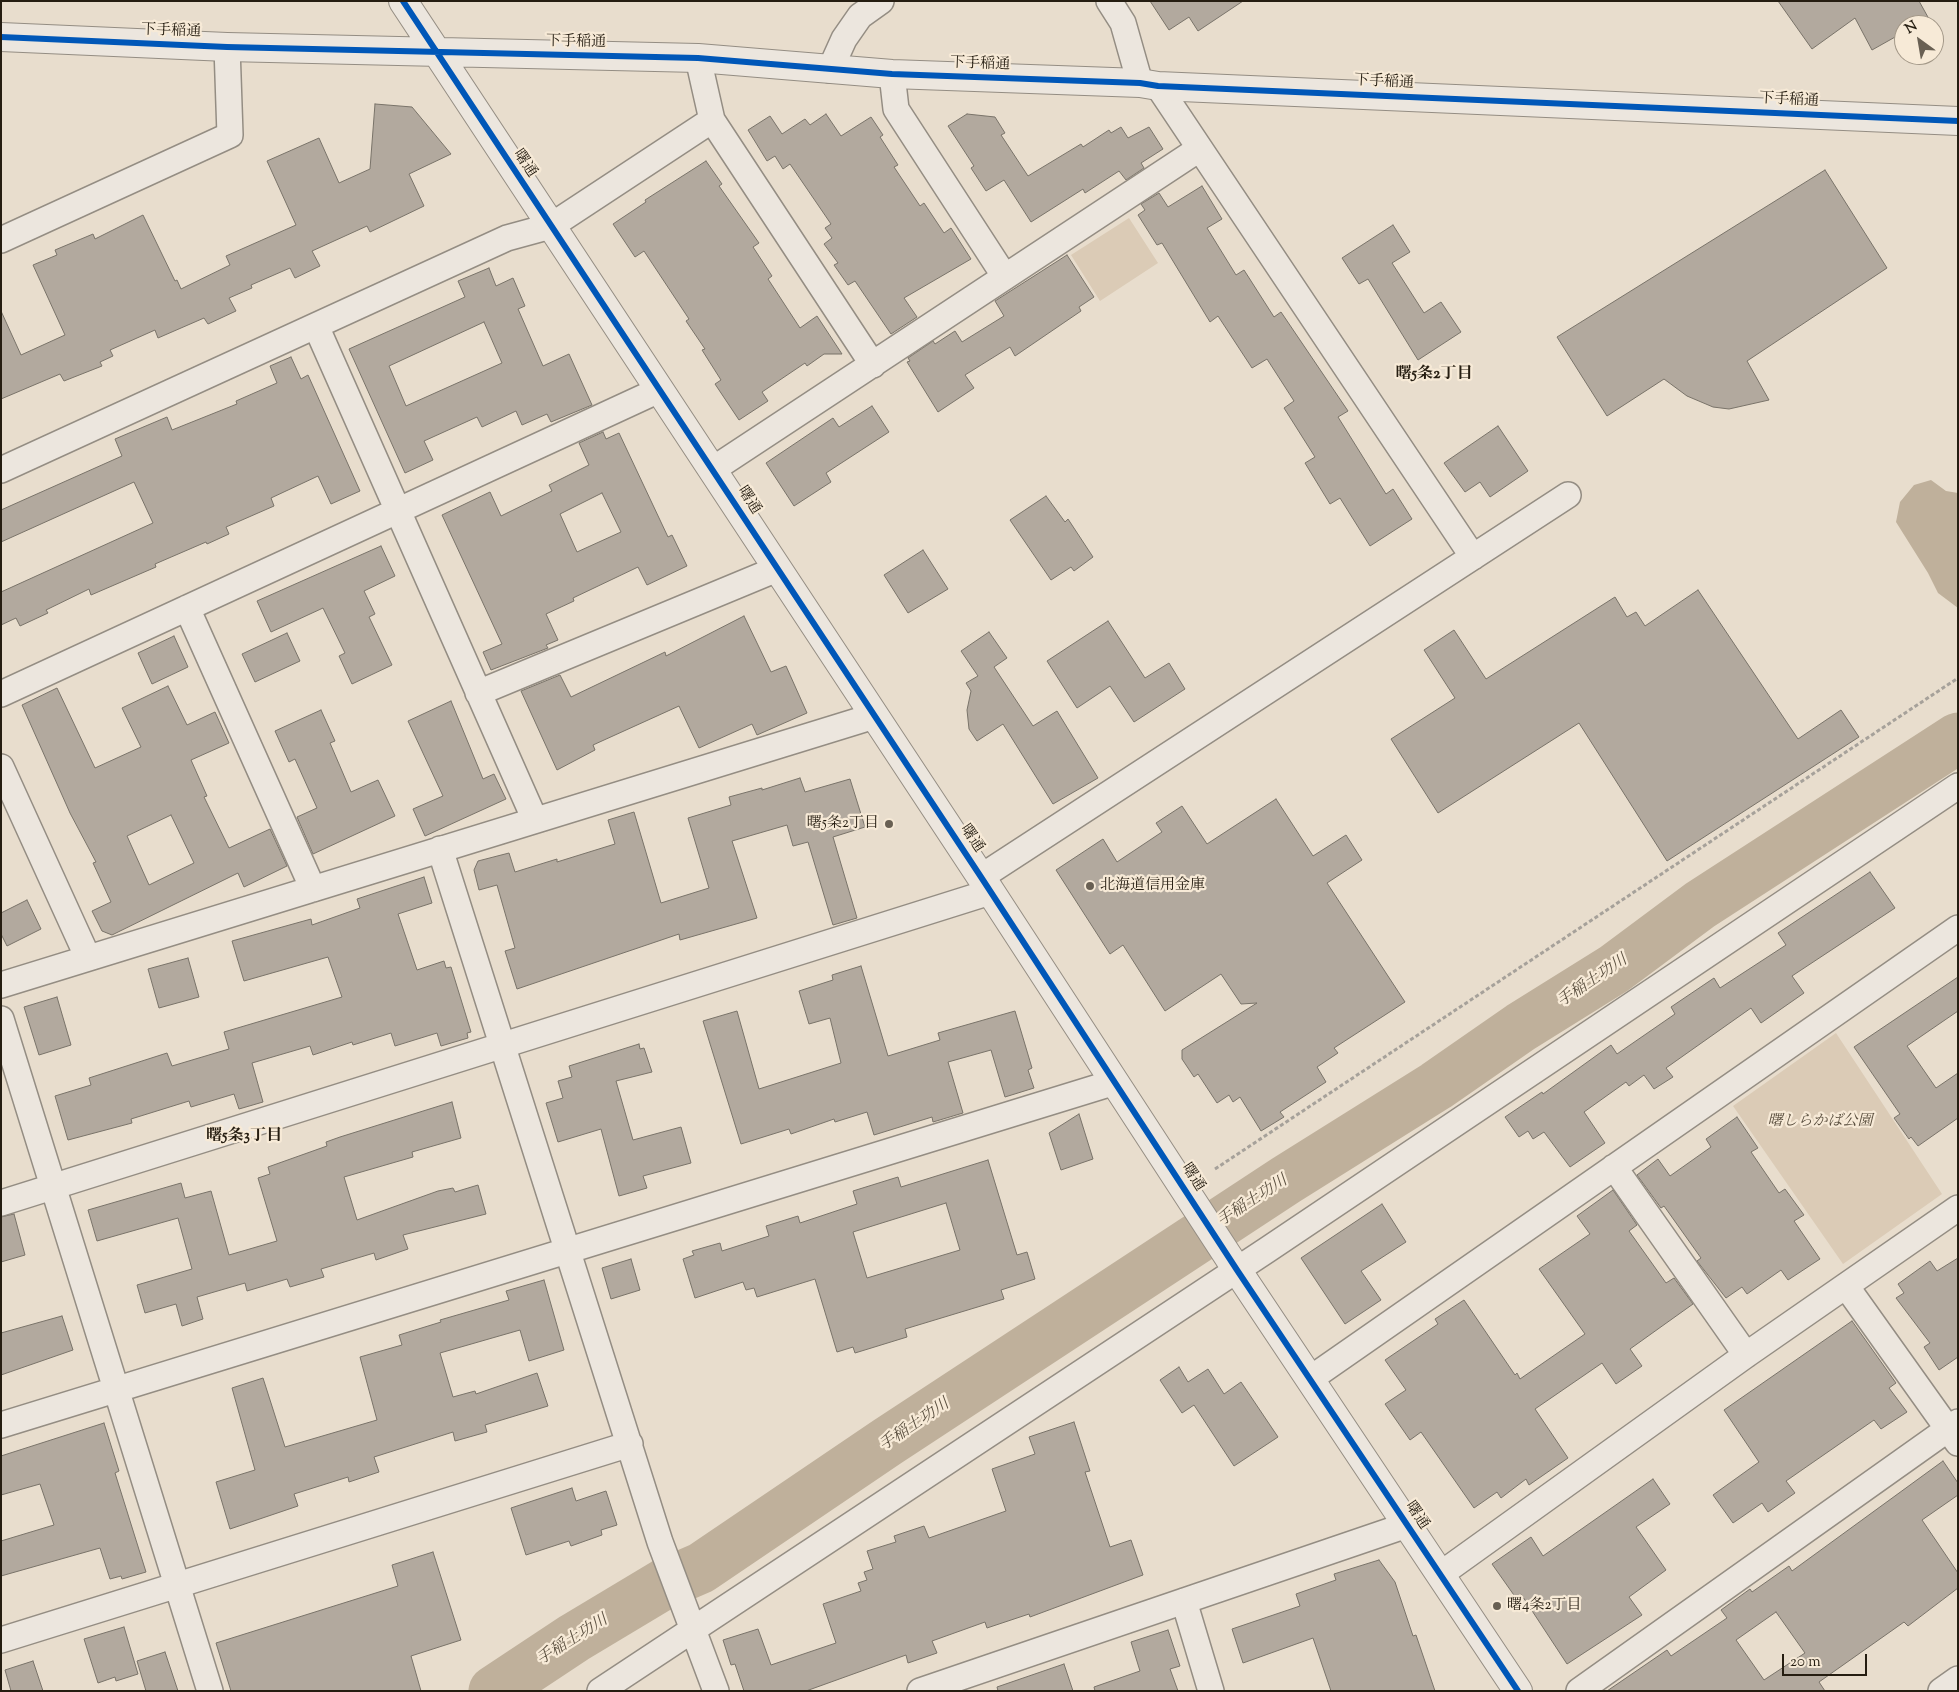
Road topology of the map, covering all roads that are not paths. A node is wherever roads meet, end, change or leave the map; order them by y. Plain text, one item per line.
1 (403, 1) edge
2 (881, 1) edge
3 (1109, 1) edge
4 (1, 37) edge
5 (227, 47) junction
6 (436, 52) junction
7 (698, 58) junction
8 (830, 70) junction
9 (892, 74) junction
10 (1149, 84) junction
11 (712, 120) junction
12 (1958, 121) edge
13 (1199, 150) junction
14 (551, 226) junction
15 (1, 240) edge
16 (1005, 277) junction
17 (316, 326) junction
18 (873, 365) junction
19 (659, 390) junction
20 (1, 470) edge
21 (712, 470) junction
22 (1568, 495) dead end
23 (397, 510) junction
24 (1473, 557) junction
25 (777, 569) junction
26 (187, 608) junction
27 (478, 693) junction
28 (1, 694) edge
29 (874, 716) junction
30 (1, 767) edge
31 (1958, 786) edge
32 (535, 820) junction
33 (440, 850) junction
34 (986, 884) junction
35 (313, 889) junction
36 (1958, 928) edge
37 (88, 958) junction
38 (1, 985) edge
39 (1, 1019) edge
40 (504, 1045) junction
41 (1115, 1082) junction
42 (1614, 1167) junction
43 (54, 1187) junction
44 (1, 1203) edge
45 (1958, 1208) edge
46 (568, 1250) junction
47 (1232, 1262) junction
48 (1846, 1286) junction
49 (1746, 1355) junction
50 (1310, 1379) junction
51 (118, 1390) junction
52 (1, 1425) edge
53 (1955, 1431) edge
54 (630, 1444) junction
55 (1407, 1525) junction
56 (1442, 1574) junction
57 (178, 1586) junction
58 (1184, 1601) junction
59 (692, 1630) junction
60 (1, 1640) edge
61 (1958, 1679) edge
62 (210, 1691) edge
63 (600, 1691) edge
64 (716, 1691) edge
65 (920, 1691) edge
66 (1211, 1691) edge
67 (1518, 1691) edge
68 (1578, 1691) edge
69 (1941, 1691) edge

1 - 6 street, 曙通
2 - 8 street
3 - 10 street
4 - 5 street, 下手稲通
5 - 6 street, 下手稲通
5 - 15 street
6 - 7 street, 下手稲通
6 - 14 street, 曙通
7 - 8 street, 下手稲通
7 - 11 street
8 - 9 street, 下手稲通
9 - 10 street, 下手稲通
9 - 16 street
10 - 12 street, 下手稲通
10 - 13 street
11 - 14 street
11 - 18 street
13 - 16 street
13 - 24 street
14 - 17 street
14 - 19 street, 曙通
16 - 18 street
17 - 20 street
17 - 23 street
18 - 21 street
19 - 21 street, 曙通
19 - 23 street
21 - 25 street, 曙通
22 - 24 street
23 - 26 street
23 - 27 street
24 - 34 street
25 - 27 street
25 - 29 street, 曙通
26 - 28 street
26 - 35 street
27 - 32 street
29 - 32 street
29 - 34 street, 曙通
30 - 37 street
31 - 47 street
32 - 33 street
33 - 35 street
33 - 40 street
34 - 40 street
34 - 41 street, 曙通
35 - 37 street
36 - 42 street
37 - 38 street
39 - 43 street
40 - 43 street
40 - 46 street
41 - 46 street
41 - 47 street, 曙通
42 - 49 street
42 - 50 street
43 - 44 street
43 - 51 street
45 - 48 street
46 - 51 street
46 - 54 street
47 - 50 street, 曙通
47 - 59 street
48 - 49 street
48 - 53 street
49 - 56 street
50 - 55 street, 曙通
51 - 52 street
51 - 57 street
53 - 68 street
54 - 57 street
54 - 59 street
55 - 56 street, 曙通
55 - 58 street
56 - 67 street, 曙通
57 - 60 street
57 - 62 street
58 - 65 street
58 - 66 street
59 - 63 street
59 - 64 street
61 - 69 street

